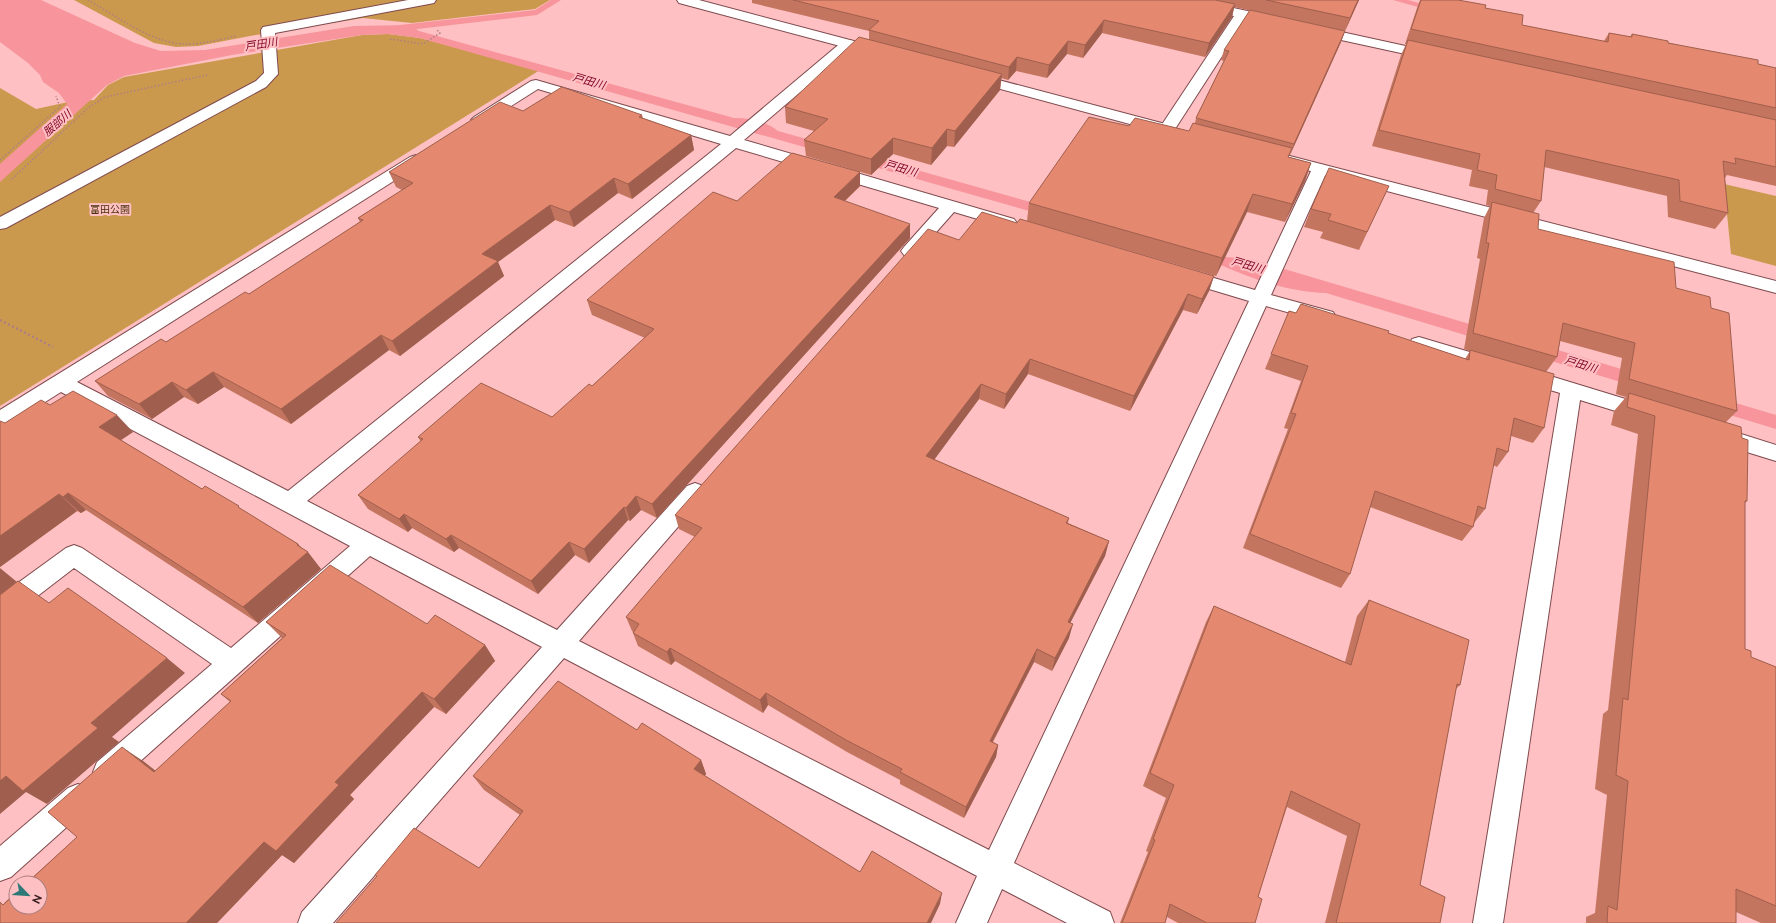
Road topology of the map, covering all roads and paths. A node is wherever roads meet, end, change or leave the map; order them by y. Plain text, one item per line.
1 (88, 0) edge
2 (430, 0) edge
3 (684, 0) edge
4 (1178, 0) edge
5 (1242, 14) junction
6 (1288, 24) edge
7 (1302, 27) edge
8 (268, 31) junction
9 (440, 33) dead end
10 (423, 44) dead end
11 (848, 44) junction
12 (894, 56) edge
13 (1446, 59) edge
14 (955, 72) edge
15 (56, 96) dead end
16 (1168, 129) junction
17 (462, 130) edge
18 (1184, 133) edge
19 (739, 137) junction
20 (429, 151) edge
21 (1267, 155) edge
22 (0, 160) edge
23 (1320, 169) junction
24 (950, 206) junction
25 (0, 224) edge
26 (1026, 228) edge
27 (897, 265) edge
28 (1169, 271) edge
29 (1776, 287) edge
30 (1263, 291) junction
31 (0, 320) edge
32 (1344, 322) edge
33 (1404, 340) edge
34 (87, 366) junction
35 (60, 382) junction
36 (1571, 389) junction
37 (0, 420) edge
38 (1670, 420) edge
39 (1700, 429) edge
40 (1776, 453) edge
41 (708, 478) edge
42 (289, 503) junction
43 (368, 544) junction
44 (0, 610) edge
45 (560, 644) junction
46 (232, 663) junction
47 (0, 866) edge
48 (996, 870) junction
49 (313, 923) edge
50 (971, 923) edge
51 (1099, 923) edge
52 (1488, 923) edge

1 - 8 path
2 - 8 street
3 - 11 street
4 - 5 street
5 - 6 street
5 - 16 street
7 - 13 street
8 - 25 street
9 - 10 path
11 - 12 street
11 - 19 street
14 - 16 street
15 - 22 path
16 - 18 street
17 - 19 street
19 - 24 street
19 - 42 street
20 - 34 street
21 - 23 street
23 - 29 street
23 - 30 street
24 - 26 street
24 - 27 street
28 - 30 street
30 - 32 street
30 - 48 street
31 - 34 path
33 - 36 street
34 - 35 street
35 - 37 street
35 - 42 street
36 - 38 street
36 - 52 street
39 - 40 street
41 - 45 street
42 - 43 street
43 - 45 street
43 - 46 street
44 - 46 street
45 - 48 street
45 - 49 street
46 - 47 street
48 - 50 street
48 - 51 street

